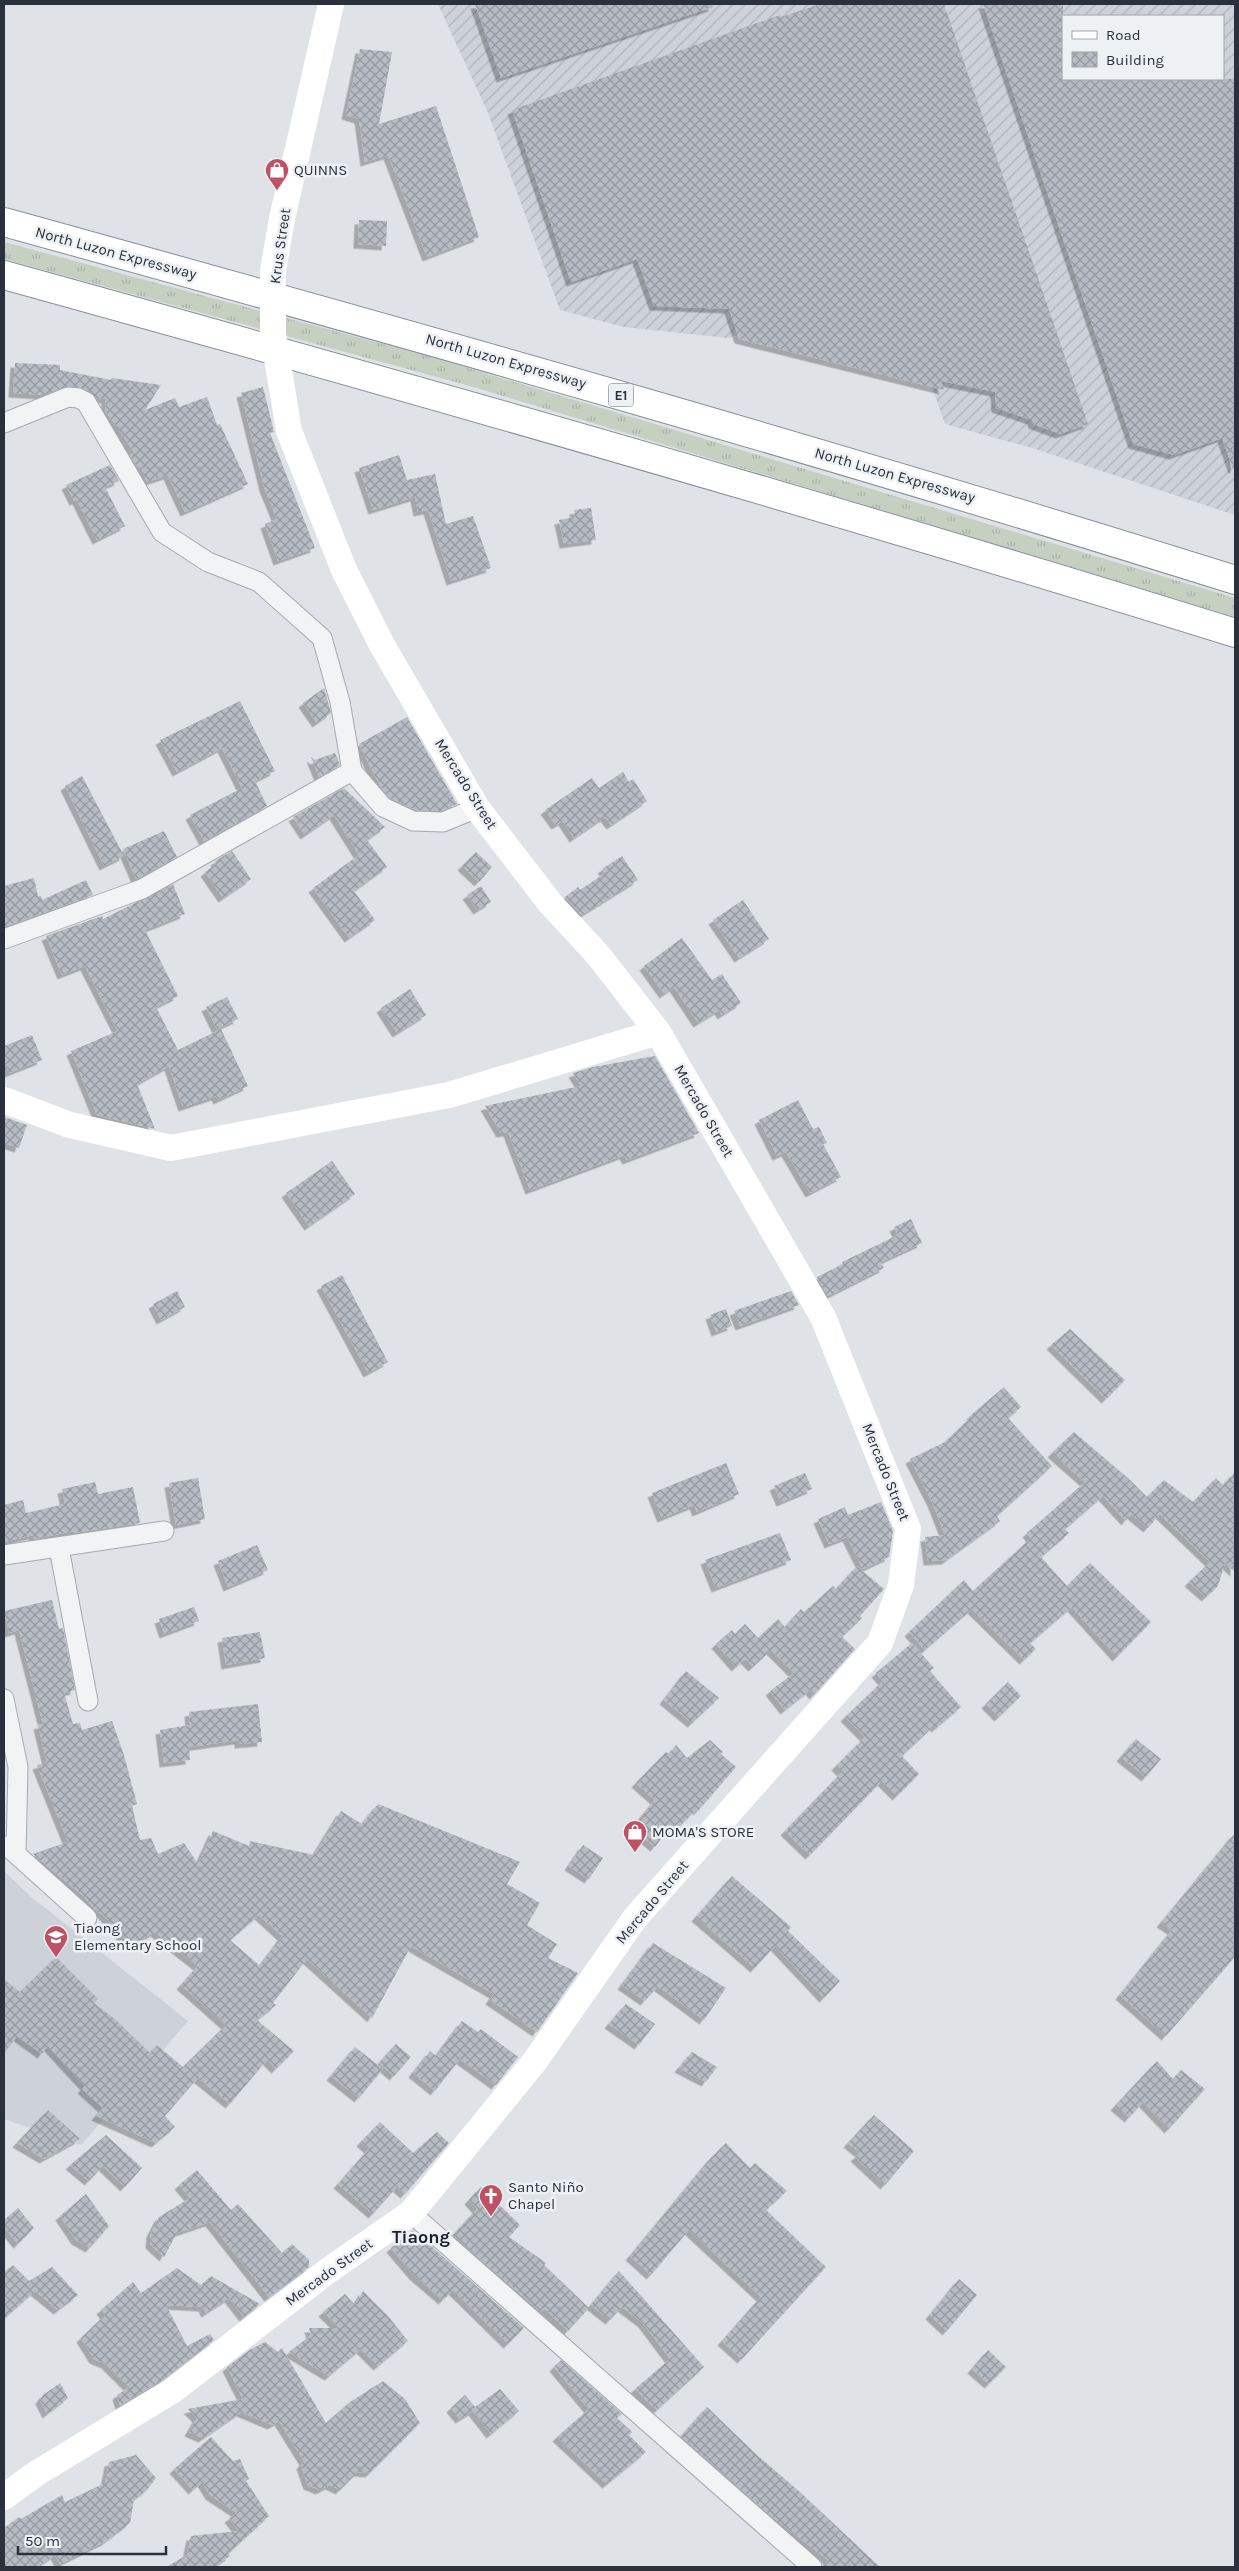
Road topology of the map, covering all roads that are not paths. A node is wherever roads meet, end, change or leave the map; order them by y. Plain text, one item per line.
1 (331, 4) edge
2 (4, 222) edge
3 (4, 275) edge
4 (4, 424) edge
5 (290, 431) joint
6 (1235, 580) edge
7 (1235, 633) edge
8 (352, 770) junction
9 (477, 808) junction
10 (4, 939) edge
11 (658, 1032) junction
12 (4, 1100) edge
13 (164, 1531) dead end
14 (59, 1548) junction
15 (4, 1555) edge
16 (4, 1699) edge
17 (88, 1701) dead end
18 (10, 1849) edge
19 (87, 1918) dead end
20 (411, 2213) junction
21 (4, 2497) edge
22 (812, 2567) edge

1 - 5 street, Krus Street, bridge
2 - 6 highway, North Luzon Expressway / E1
3 - 7 highway
4 - 8 street
5 - 9 street, Mercado Street
8 - 9 street
8 - 10 street
9 - 11 street, Mercado Street
11 - 12 street
11 - 20 street, Mercado Street
13 - 14 street
14 - 15 street
14 - 17 street
16 - 18 street
18 - 19 street
20 - 21 street, Mercado Street
20 - 22 street

